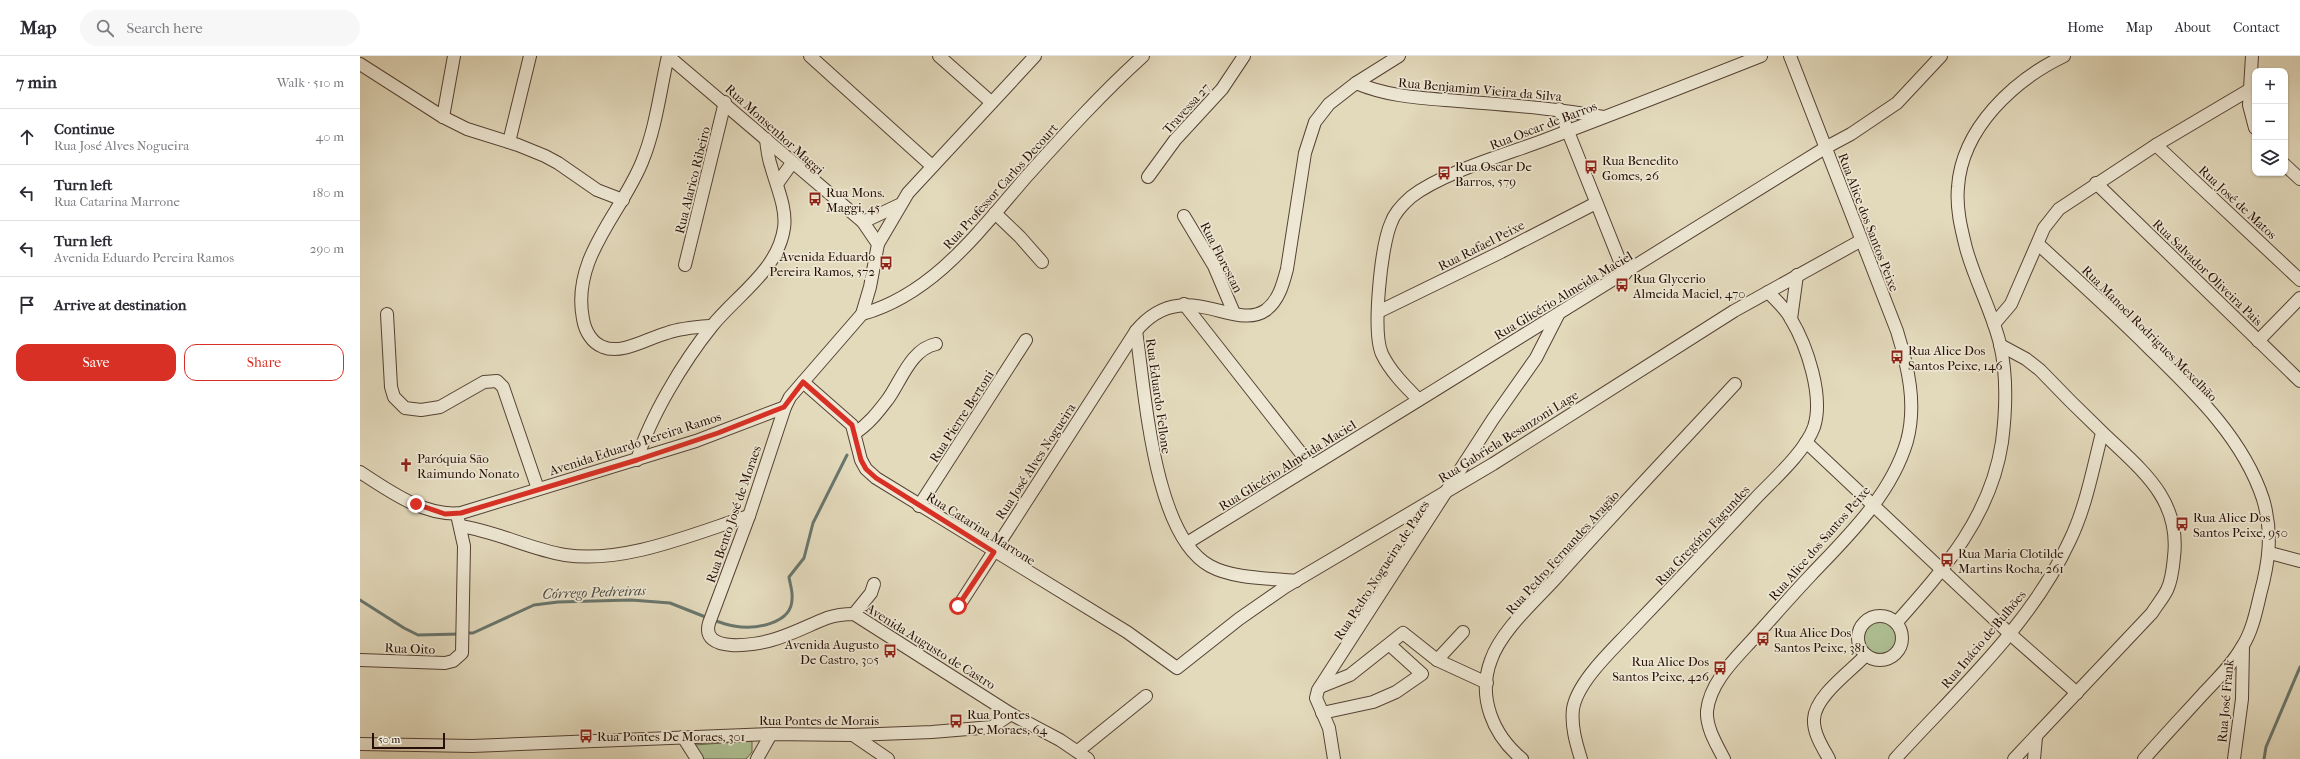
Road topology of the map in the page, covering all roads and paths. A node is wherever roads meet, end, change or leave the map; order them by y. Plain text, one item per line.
1 (454, 56) edge
2 (530, 56) edge
3 (668, 56) edge
4 (810, 56) edge
5 (939, 56) edge
6 (1035, 56) edge
7 (1143, 56) edge
8 (1244, 56) edge
9 (1399, 56) edge
10 (1761, 56) edge
11 (1790, 56) edge
12 (1941, 56) edge
13 (2064, 56) edge
14 (2252, 56) edge
15 (362, 61) edge
16 (1356, 83) junction
17 (2249, 90) junction
18 (725, 102) junction
19 (991, 102) junction
20 (1559, 110) junction
21 (443, 117) junction
22 (1603, 117) junction
23 (2252, 118) edge
24 (1567, 132) junction
25 (766, 140) junction
26 (509, 142) junction
27 (2156, 145) junction
28 (1825, 148) junction
29 (792, 163) junction
30 (932, 166) junction
31 (2288, 167) edge
32 (1148, 177) dead end
33 (2300, 179) edge
34 (2096, 183) junction
35 (777, 184) junction
36 (623, 200) junction
37 (1596, 203) junction
38 (899, 205) junction
39 (995, 213) junction
40 (1184, 216) dead end
41 (863, 222) junction
42 (1860, 240) junction
43 (878, 244) junction
44 (2038, 244) junction
45 (1042, 262) dead end
46 (685, 264) dead end
47 (1625, 274) junction
48 (1797, 275) junction
49 (2300, 280) edge
50 (1768, 292) junction
51 (2300, 298) edge
52 (1184, 304) junction
53 (1378, 312) junction
54 (1234, 313) junction
55 (387, 314) dead end
56 (862, 314) junction
57 (1558, 315) junction
58 (1791, 319) junction
59 (1994, 324) junction
60 (712, 326) junction
61 (1136, 331) junction
62 (1026, 340) dead end
63 (2258, 341) junction
64 (936, 344) dead end
65 (2000, 345) junction
66 (2300, 381) edge
67 (803, 382) junction
68 (1735, 384) dead end
69 (1418, 399) junction
70 (784, 407) junction
71 (855, 433) junction
72 (2102, 433) junction
73 (1806, 442) junction
74 (637, 460) junction
75 (1311, 466) junction
76 (360, 472) edge
77 (538, 489) junction
78 (1450, 490) junction
79 (919, 506) junction
80 (1873, 506) junction
81 (456, 514) junction
82 (748, 516) junction
83 (460, 526) junction
84 (1187, 543) junction
85 (994, 552) junction
86 (2270, 553) junction
87 (2300, 561) edge
88 (1943, 570) junction
89 (1296, 581) junction
90 (874, 584) dead end
91 (958, 606) dead end
92 (854, 614) junction
93 (1898, 622) junction
94 (707, 630) joint
95 (1463, 632) dead end
96 (2009, 633) junction
97 (1390, 645) junction
98 (2243, 646) junction
99 (1866, 655) junction
100 (360, 660) edge
101 (1437, 660) junction
102 (1178, 668) joint
103 (1487, 683) junction
104 (1318, 692) junction
105 (2077, 693) junction
106 (1146, 696) dead end
107 (1322, 713) junction
108 (1011, 714) junction
109 (771, 734) junction
110 (853, 735) junction
111 (683, 737) junction
112 (2036, 737) junction
113 (360, 744) edge
114 (1078, 751) junction
115 (697, 759) edge
116 (757, 759) edge
117 (888, 759) edge
118 (1088, 759) edge
119 (1334, 759) edge
120 (1522, 759) edge
121 (1581, 759) edge
122 (1724, 759) edge
123 (1830, 759) edge
124 (1895, 759) edge
125 (2014, 759) edge
126 (2034, 759) edge
127 (2144, 759) edge
128 (2234, 759) edge

1 - 21 street
2 - 26 street
3 - 18 street, Rua Monsenhor Maggi
3 - 36 street
4 - 30 street
5 - 19 street
6 - 19 street
7 - 39 street, Rua Professor Carlos Decourt
8 - 32 street, Travessa 27
9 - 16 street, Rua Eduardo Fellone
10 - 22 street, Rua Oscar de Barros
11 - 28 street, Rua Alice dos Santos Peixe
12 - 28 street, Rua Glicério Almeida Maciel
13 - 59 street
14 - 17 street
15 - 21 street
16 - 20 street, Rua Benjamim Vieira da Silva
16 - 54 street, Rua Eduardo Fellone
17 - 23 street
17 - 27 street
18 - 25 street, Rua Monsenhor Maggi
18 - 46 street, Rua Alarico Ribeiro
19 - 30 street
20 - 22 street, Rua Benjamim Vieira da Silva
20 - 24 street
21 - 26 street
22 - 24 street, Rua Oscar de Barros
24 - 37 street
24 - 53 street, Rua Oscar de Barros
25 - 29 street, Rua Monsenhor Maggi
25 - 35 street
26 - 36 street
27 - 34 street
27 - 49 street, Rua José de Matos
28 - 42 street, Rua Alice dos Santos Peixe
28 - 47 street, Rua Glicério Almeida Maciel
29 - 35 street
29 - 41 street, Rua Monsenhor Maggi
30 - 38 street
31 - 33 street
34 - 44 street
34 - 63 street, Rua Salvador Oliveira Pais
35 - 60 street
36 - 60 street
37 - 47 street
37 - 53 street, Rua Rafael Peixe
38 - 41 street
38 - 43 street
39 - 45 street
39 - 56 street, Rua Professor Carlos Decourt
40 - 54 street, Rua Florestan
41 - 43 street
42 - 48 street, Rua Gabriela Besanzoni Lage
42 - 80 street, Rua Alice dos Santos Peixe
43 - 56 street
44 - 59 street
44 - 86 street, Rua Manoel Rodrigues Mexelhão
47 - 57 street, Rua Glicério Almeida Maciel
48 - 50 street, Rua Gabriela Besanzoni Lage
48 - 58 street
50 - 58 street, Rua Gregório Fagundes
50 - 78 street, Rua Gabriela Besanzoni Lage
51 - 63 street
52 - 54 street, Rua Eduardo Fellone
52 - 61 street, Rua Eduardo Fellone
52 - 75 street
53 - 69 street, Rua Oscar de Barros
55 - 77 street
56 - 67 street
57 - 69 street, Rua Glicério Almeida Maciel
57 - 78 street, Rua Pedro Nogueira de Pazes
58 - 73 street, Rua Gregório Fagundes
59 - 65 street
60 - 74 street
61 - 84 street, Rua Eduardo Fellone
61 - 85 street, Rua José Alves Nogueira
62 - 79 street, Rua Pierre Bertoni
63 - 66 street, Rua Salvador Oliveira Pais
64 - 71 street
65 - 72 street
65 - 88 street
67 - 70 street
67 - 71 street, Rua Catarina Marrone
68 - 103 street, Rua Pedro Fernandes Aragão
69 - 75 street, Rua Glicério Almeida Maciel
70 - 74 street, Avenida Eduardo Pereira Ramos
70 - 82 street, Rua Bento José de Moraes
71 - 79 street, Rua Catarina Marrone
72 - 96 street, Rua Inácio de Bulhões
72 - 105 street
73 - 80 street
73 - 121 street, Rua Gregório Fagundes
74 - 77 street, Avenida Eduardo Pereira Ramos
75 - 84 street, Rua Glicério Almeida Maciel
76 - 81 street, Avenida Eduardo Pereira Ramos
77 - 81 street, Avenida Eduardo Pereira Ramos
78 - 89 street, Rua Gabriela Besanzoni Lage
78 - 104 street, Rua Pedro Nogueira de Pazes
79 - 85 street, Rua Catarina Marrone
80 - 88 street
80 - 122 street, Rua Alice dos Santos Peixe
81 - 83 street
82 - 83 street
82 - 94 street, Rua Bento José de Moraes
83 - 100 street, Rua Oito
84 - 89 street, Rua Eduardo Fellone
85 - 91 street, Rua José Alves Nogueira
85 - 102 street, Rua Catarina Marrone
86 - 87 street
86 - 98 street, Rua Manoel Rodrigues Mexelhão
88 - 93 street
88 - 96 street
89 - 102 street, Rua Gabriela Besanzoni Lage
90 - 92 street
92 - 94 street, Avenida Augusto de Castro
92 - 108 street, Avenida Augusto de Castro
93 - 99 street
93 - 99 street
95 - 101 street
96 - 105 street
96 - 124 street, Rua Inácio de Bulhões
97 - 101 street
97 - 104 street
97 - 107 street
98 - 127 street, Rua Manoel Rodrigues Mexelhão
98 - 128 street, Rua José Frank
99 - 123 street
101 - 103 street
103 - 120 street, Rua Pedro Fernandes Aragão
104 - 107 street
105 - 112 street
106 - 114 street
107 - 119 street
108 - 110 street, Rua Pontes de Morais
108 - 114 street, Avenida Augusto de Castro
109 - 110 street, Rua Pontes de Morais
109 - 111 street, Rua Pontes de Morais
109 - 116 street
110 - 117 street
111 - 113 street, Rua Pontes de Morais
111 - 115 street
112 - 125 street
112 - 126 street
114 - 118 street, Avenida Augusto de Castro

